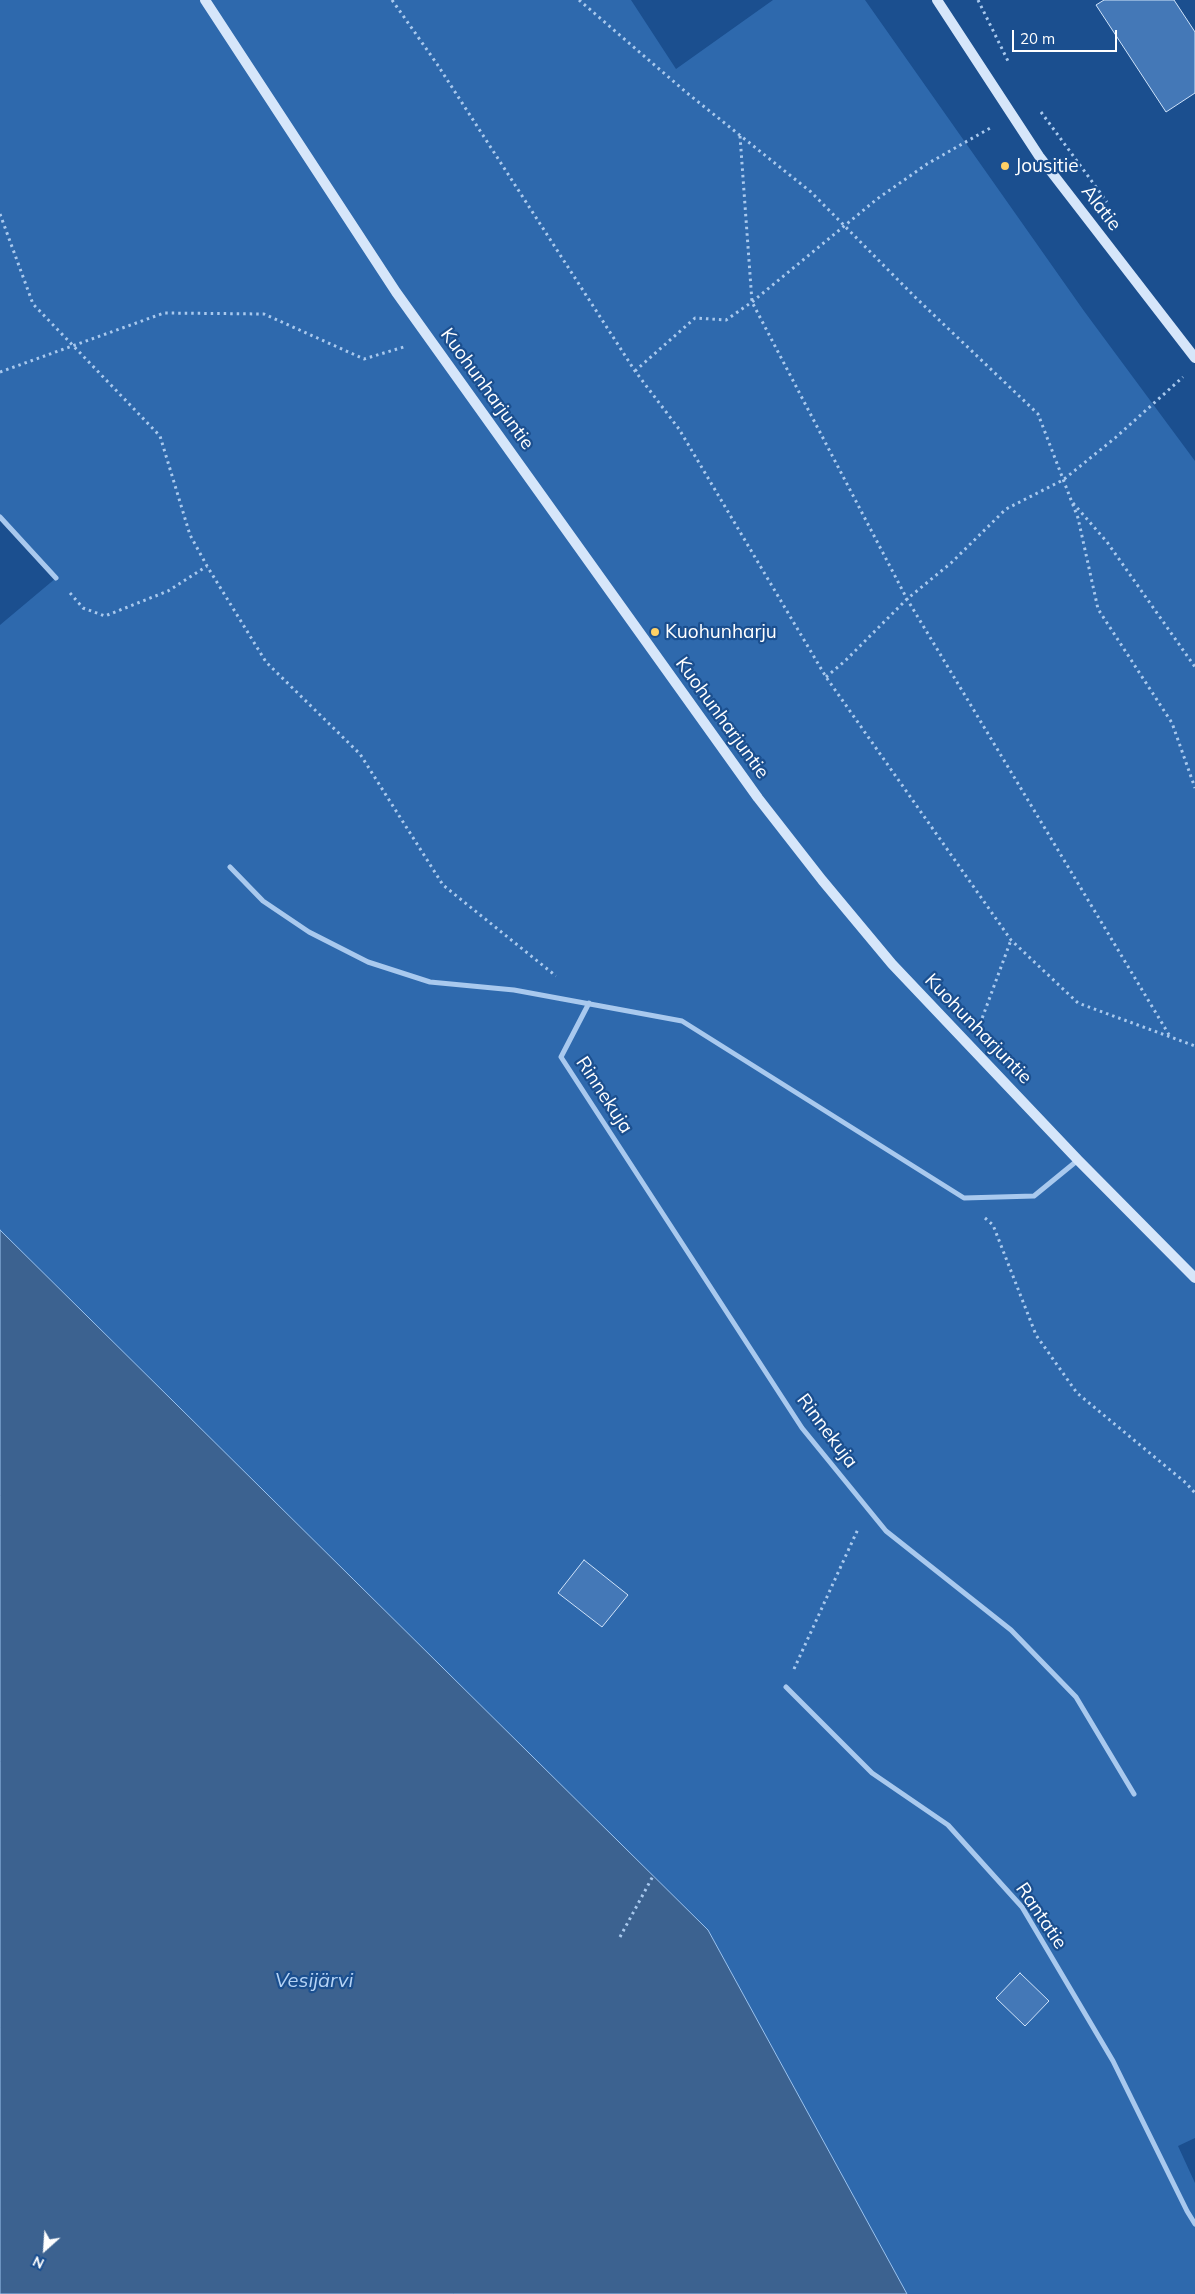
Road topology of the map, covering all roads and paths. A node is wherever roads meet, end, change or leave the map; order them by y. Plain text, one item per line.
1 (205, 0) edge
2 (392, 0) edge
3 (580, 0) edge
4 (936, 0) edge
5 (978, 0) edge
6 (1012, 69) dead end
7 (1039, 109) dead end
8 (1012, 115) junction
9 (740, 135) junction
10 (1108, 203) dead end
11 (0, 214) edge
12 (844, 227) junction
13 (752, 302) junction
14 (429, 339) junction
15 (73, 345) junction
16 (1195, 358) edge
17 (635, 371) junction
18 (0, 372) edge
19 (1188, 372) dead end
20 (1063, 480) junction
21 (1071, 500) junction
22 (0, 517) edge
23 (207, 566) junction
24 (56, 578) joint
25 (907, 599) junction
26 (1195, 667) edge
27 (826, 677) junction
28 (1195, 788) edge
29 (230, 867) dead end
30 (1011, 940) junction
31 (589, 1003) junction
32 (1171, 1039) junction
33 (1195, 1046) edge
34 (972, 1048) junction
35 (1078, 1160) junction
36 (964, 1198) junction
37 (1195, 1278) edge
38 (1195, 1493) edge
39 (868, 1508) junction
40 (786, 1687) joint
41 (1134, 1794) dead end
42 (653, 1876) dead end
43 (620, 1937) dead end
44 (1195, 2224) edge

1 - 14 main road, Kuohunharjuntie
2 - 17 path
3 - 9 path
4 - 8 main road, Alatie
5 - 6 path
7 - 10 path
8 - 12 path
8 - 16 main road, Alatie
9 - 12 path
9 - 13 path
11 - 15 path
12 - 13 path
12 - 20 path
13 - 17 path
13 - 25 path
14 - 15 path
14 - 34 main road, Kuohunharjuntie
15 - 18 path
15 - 23 path
17 - 27 path
19 - 20 path
20 - 21 path
20 - 25 path
21 - 26 path
21 - 28 path
22 - 24 street
23 - 24 path
23 - 31 path
25 - 27 path
25 - 32 path
27 - 30 path
29 - 31 street
30 - 32 path
30 - 34 path
31 - 36 street
31 - 39 street, Rinnekuja
32 - 33 path
34 - 35 main road, Kuohunharjuntie
35 - 36 street
35 - 37 main road, Kuohunharjuntie
36 - 38 path
39 - 40 path
39 - 41 street, Rinnekuja
40 - 44 street, Rantatie
42 - 43 path

